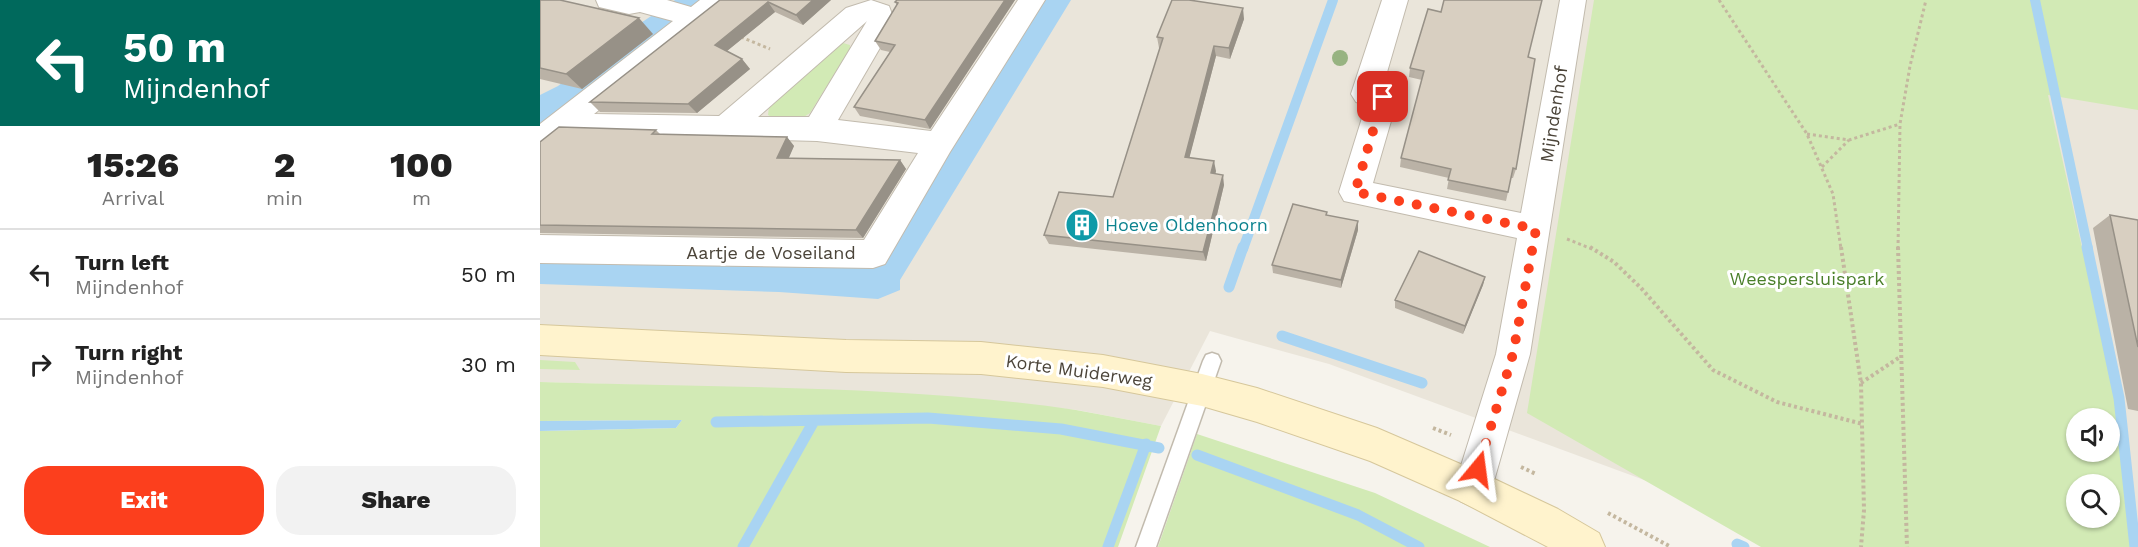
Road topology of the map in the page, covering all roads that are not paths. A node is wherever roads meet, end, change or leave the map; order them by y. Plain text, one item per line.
1 (609, 0) edge
2 (718, 0) edge
3 (1032, 0) edge
4 (1395, 0) edge
5 (1573, 0) edge
6 (649, 3) edge
7 (879, 5) edge
8 (695, 17) junction
9 (567, 121) junction
10 (727, 126) junction
11 (817, 129) junction
12 (540, 140) edge
13 (939, 144) junction
14 (1536, 229) junction
15 (540, 249) edge
16 (540, 340) edge
17 (1207, 376) junction
18 (1473, 488) junction
19 (1146, 547) edge
20 (1585, 547) edge

1 - 6 street
2 - 8 street
3 - 13 street, Aartje de Voseiland
4 - 14 street
5 - 14 street, Mijndenhof
6 - 8 street
7 - 10 street
7 - 11 street
8 - 9 street
9 - 10 street
9 - 12 street
10 - 11 street
11 - 13 street
13 - 15 street, Aartje de Voseiland
14 - 18 street, Mijndenhof
16 - 17 main road, Korte Muiderweg
17 - 18 main road, Korte Muiderweg
17 - 19 lane
18 - 20 main road, Korte Muiderweg

